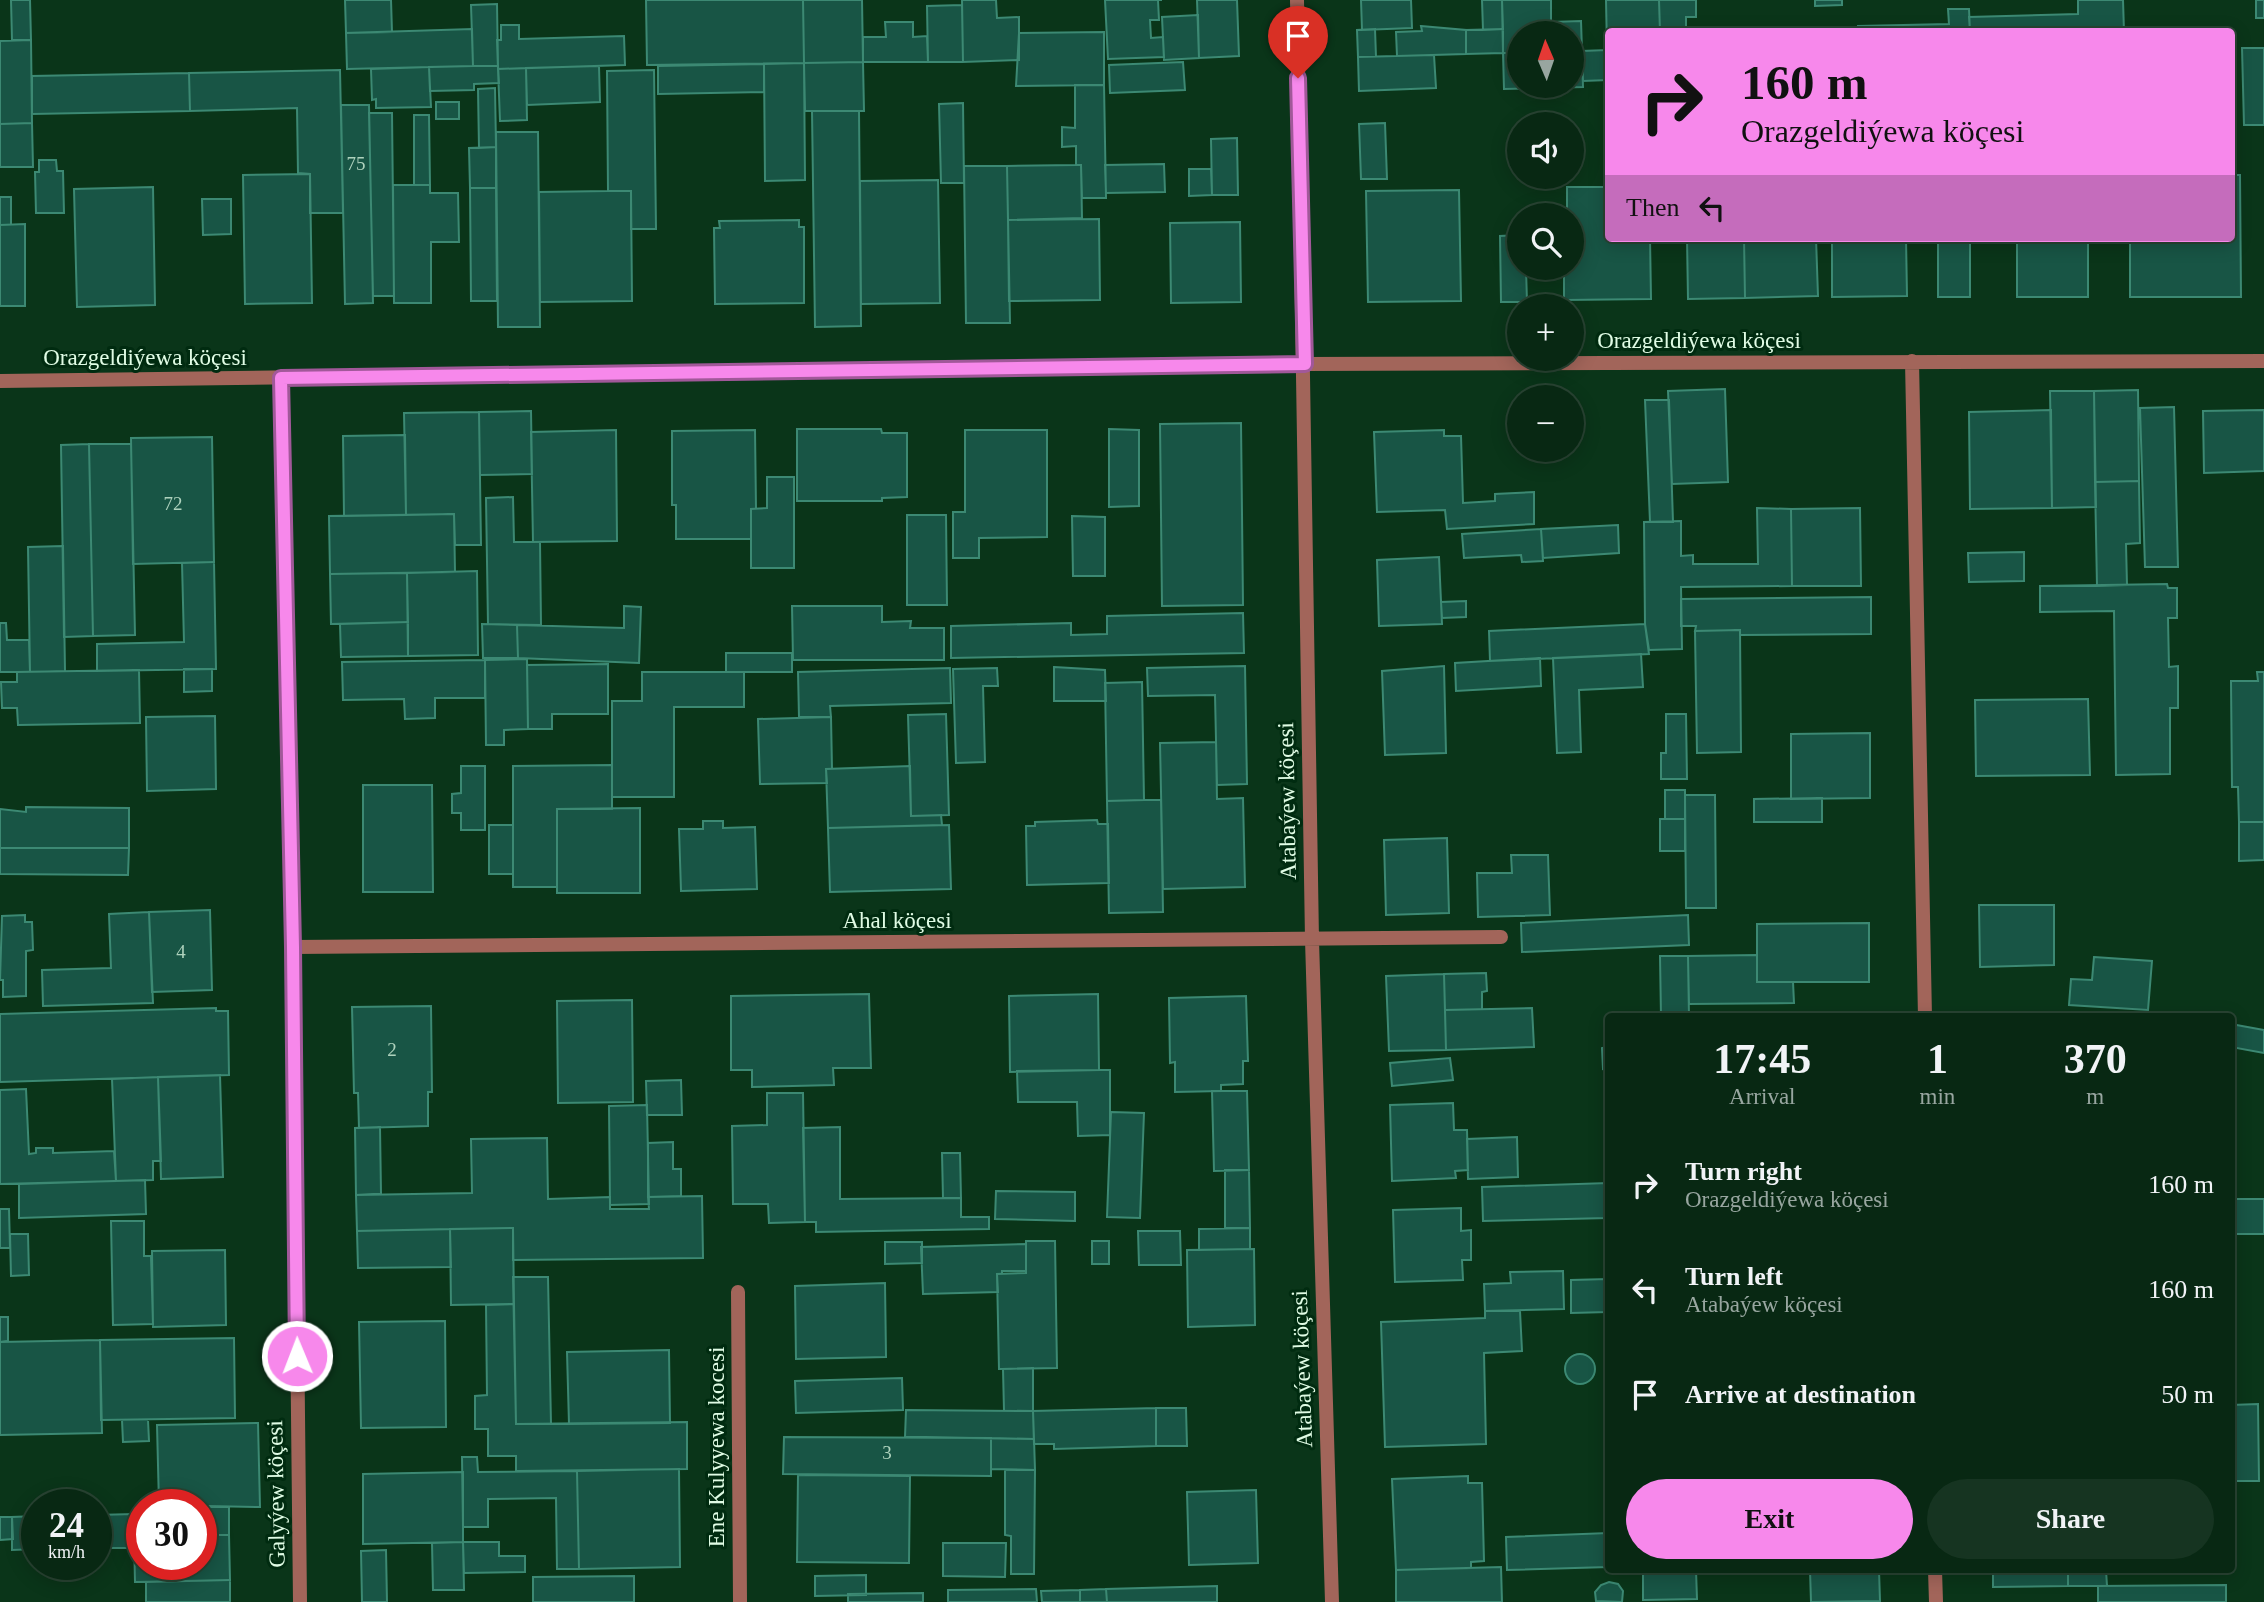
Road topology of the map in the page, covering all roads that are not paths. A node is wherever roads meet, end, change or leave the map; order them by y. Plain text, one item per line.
1 (1297, 0) edge
2 (1912, 361) junction
3 (2264, 361) edge
4 (1305, 364) junction
5 (281, 378) junction
6 (0, 381) edge
7 (1501, 937) dead end
8 (1312, 940) junction
9 (293, 947) junction
10 (1924, 1013) edge
11 (737, 1292) dead end
12 (1935, 1573) edge
13 (300, 1602) edge
14 (740, 1602) edge
15 (1332, 1602) edge
16 (1936, 1602) edge

1 - 4 street, Atabaýew köçesi
2 - 3 street, Orazgeldiýewa köçesi
2 - 4 street, Orazgeldiýewa köçesi
2 - 10 street
4 - 5 street, Orazgeldiýewa köçesi
4 - 8 street, Atabaýew köçesi
5 - 6 street, Orazgeldiýewa köçesi
5 - 9 street, Galyýew köçesi
7 - 8 street, Ahal köçesi
8 - 9 street, Ahal köçesi
8 - 15 street, Atabaýew köçesi
9 - 13 street, Galyýew köçesi
11 - 14 street, Ene Kulyyewa kocesi
12 - 16 street

